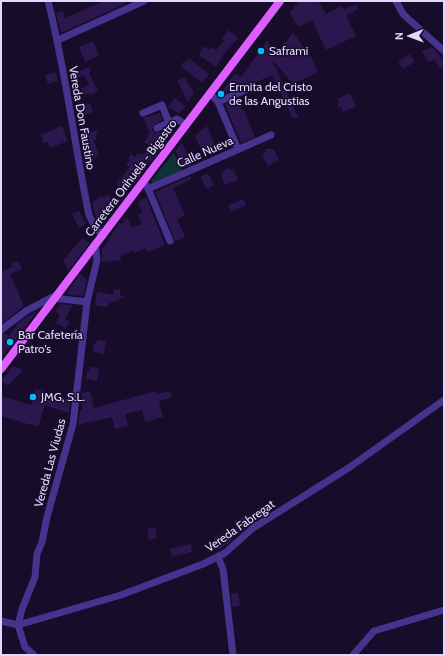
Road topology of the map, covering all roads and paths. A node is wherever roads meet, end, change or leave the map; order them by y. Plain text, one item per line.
1 (48, 1) edge
2 (144, 1) edge
3 (280, 1) edge
4 (396, 1) edge
5 (58, 40) junction
6 (444, 51) edge
7 (247, 89) dead end
8 (210, 93) junction
9 (218, 102) junction
10 (143, 113) dead end
11 (169, 123) junction
12 (186, 125) junction
13 (157, 128) dead end
14 (271, 135) dead end
15 (238, 149) junction
16 (144, 181) junction
17 (148, 189) junction
18 (102, 236) junction
19 (170, 241) dead end
20 (95, 244) junction
21 (56, 296) junction
22 (87, 302) junction
23 (1, 330) edge
24 (1, 369) edge
25 (444, 400) edge
26 (218, 557) junction
27 (444, 610) edge
28 (1, 621) edge
29 (18, 624) junction
30 (34, 655) edge
31 (234, 655) edge
32 (353, 655) edge

1 - 5 street, Vereda Don Faustino
2 - 5 street
3 - 8 main road, Carretera Orihuela - Bigastro
4 - 6 street
5 - 18 street, Vereda Don Faustino
7 - 9 street
8 - 9 street
8 - 12 main road, Carretera Orihuela - Bigastro
9 - 15 street
10 - 11 street
11 - 12 street
11 - 13 street
12 - 16 main road, Carretera Orihuela - Bigastro
14 - 15 street, Calle Nueva
15 - 17 street, Calle Nueva
16 - 17 street
16 - 18 main road, Carretera Orihuela - Bigastro
17 - 19 street
18 - 20 main road, Carretera Orihuela - Bigastro
20 - 21 main road, Carretera Orihuela - Bigastro
20 - 22 street, Vereda Las Viudas
21 - 22 street
21 - 23 street
21 - 24 main road, Carretera Orihuela - Bigastro
22 - 29 street, Vereda Las Viudas
25 - 26 street, Vereda Fabregat
26 - 29 street, Vereda Fabregat
26 - 31 street
27 - 32 street
28 - 29 street, Vereda Fabregat
29 - 30 street

